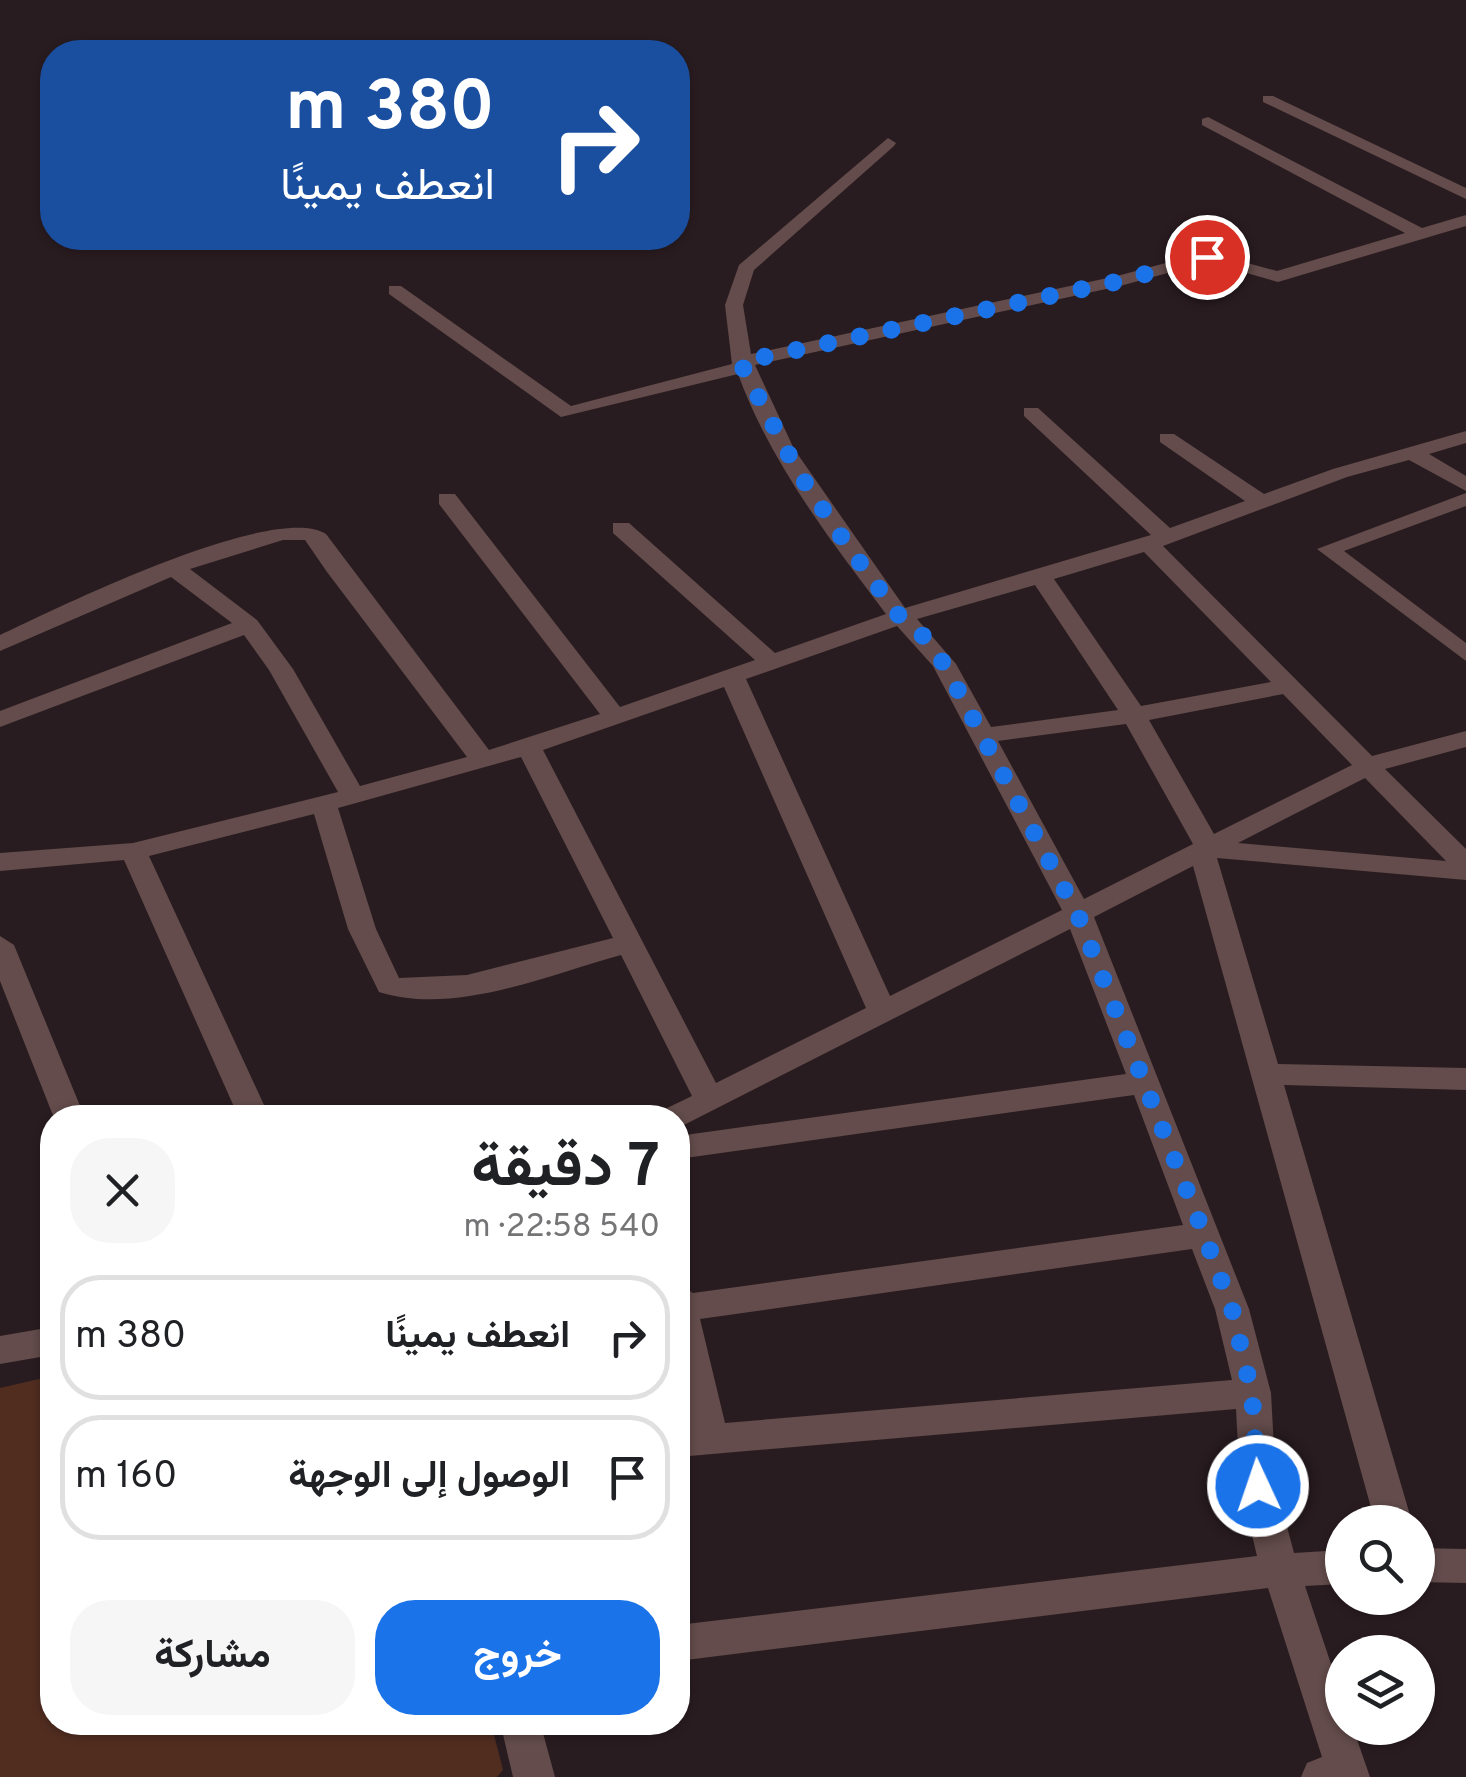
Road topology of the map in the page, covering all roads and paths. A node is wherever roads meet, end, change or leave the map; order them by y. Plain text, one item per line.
1 (1268, 98) dead end
2 (1208, 122) dead end
3 (888, 143) dead end
4 (1466, 194) edge
5 (1466, 220) edge
6 (1420, 234) junction
7 (395, 290) dead end
8 (741, 365) junction
9 (1031, 412) dead end
10 (1466, 437) edge
11 (1168, 438) dead end
12 (1414, 454) junction
13 (1466, 484) edge
14 (1466, 498) edge
15 (447, 499) dead end
16 (1265, 504) junction
17 (621, 528) dead end
18 (1158, 541) junction
19 (174, 568) junction
20 (1041, 577) junction
21 (900, 617) junction
22 (249, 625) junction
23 (0, 644) edge
24 (1466, 654) edge
25 (770, 661) junction
26 (732, 674) junction
27 (1287, 686) junction
28 (1134, 715) junction
29 (614, 716) junction
30 (0, 720) edge
31 (983, 736) junction
32 (1466, 739) edge
33 (529, 747) junction
34 (483, 760) junction
35 (1369, 766) junction
36 (354, 796) junction
37 (324, 804) junction
38 (1206, 850) junction
39 (133, 851) junction
40 (0, 862) edge
41 (1466, 868) edge
42 (1078, 915) junction
43 (629, 942) junction
44 (0, 946) edge
45 (883, 1014) junction
46 (1268, 1074) junction
47 (1466, 1079) edge
48 (1142, 1083) junction
49 (710, 1102) junction
50 (65, 1105) edge
51 (250, 1105) edge
52 (690, 1111) edge
53 (690, 1146) edge
54 (1204, 1234) junction
55 (690, 1301) edge
56 (40, 1344) edge
57 (0, 1350) edge
58 (1252, 1394) junction
59 (690, 1406) edge
60 (694, 1440) edge
61 (1389, 1505) edge
62 (1435, 1565) edge
63 (1466, 1566) edge
64 (1325, 1568) edge
65 (1280, 1570) junction
66 (690, 1642) edge
67 (523, 1735) edge
68 (1340, 1776) edge
69 (534, 1777) edge

1 - 4 street
2 - 6 street
3 - 8 street
5 - 6 street
6 - 8 street
7 - 8 street
8 - 21 street
9 - 18 street
10 - 12 street
11 - 16 street
12 - 13 street
12 - 16 street
14 - 24 street
15 - 29 street
16 - 18 street
17 - 25 street
18 - 20 street
18 - 27 street
19 - 22 street
19 - 23 street
19 - 34 street
20 - 21 street
20 - 28 street
21 - 25 street
21 - 31 street
22 - 30 street
22 - 36 street
25 - 26 street
26 - 29 street
26 - 45 street
27 - 28 street
27 - 35 street
28 - 31 street
28 - 38 street
29 - 33 street
31 - 42 street
32 - 35 street
33 - 34 street
33 - 43 street
34 - 36 street
35 - 38 street
35 - 41 street
36 - 37 street
37 - 39 street
37 - 43 street
38 - 41 street
38 - 42 street
38 - 46 street
39 - 40 street
39 - 51 street
42 - 45 street
42 - 48 street
43 - 49 street
44 - 50 street
45 - 49 street
46 - 47 street
46 - 61 street
48 - 53 street
48 - 54 street
49 - 52 street
54 - 55 street
54 - 58 street
56 - 57 street
58 - 60 street
58 - 65 street
59 - 60 street
62 - 63 street
64 - 65 street
65 - 66 street
65 - 68 street
67 - 69 street

